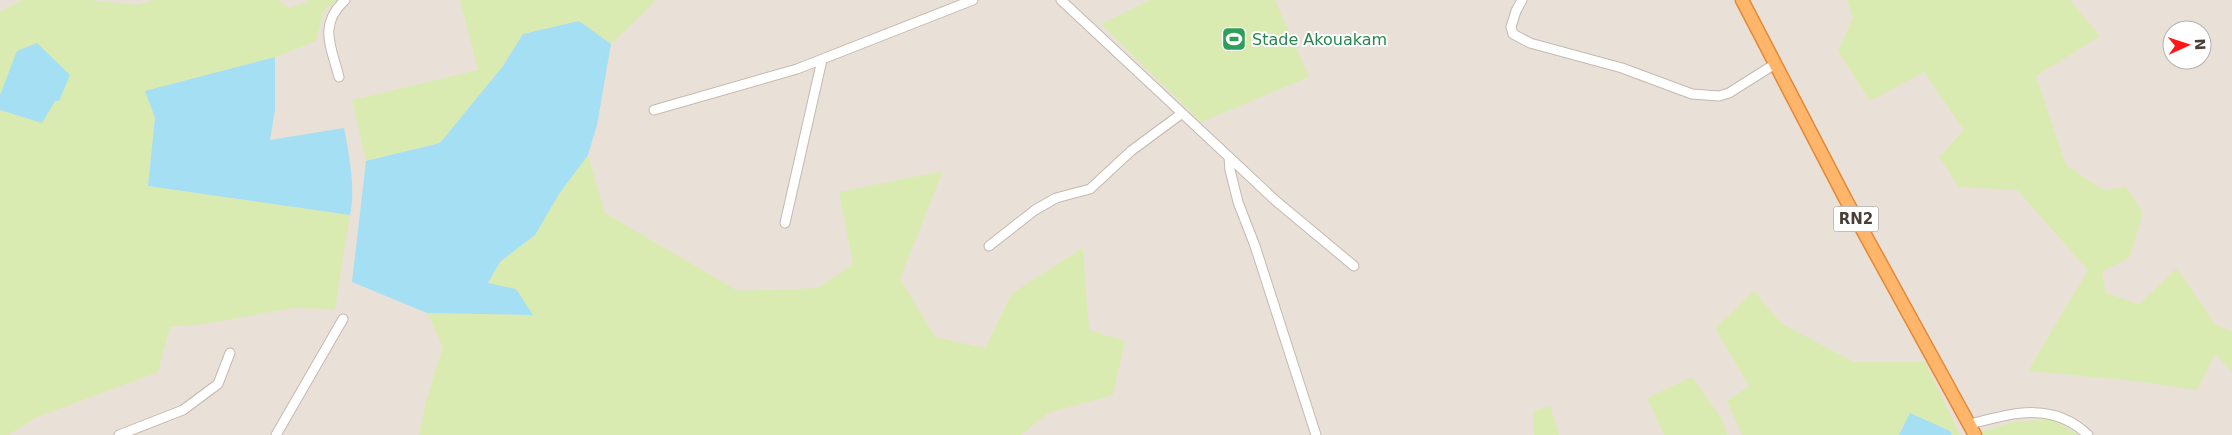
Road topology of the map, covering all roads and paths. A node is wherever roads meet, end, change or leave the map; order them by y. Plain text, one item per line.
1 (345, 0) edge
2 (973, 0) edge
3 (1061, 0) edge
4 (1522, 0) edge
5 (1742, 0) edge
6 (822, 60) junction
7 (1776, 64) junction
8 (339, 77) dead end
9 (654, 110) dead end
10 (1182, 114) junction
11 (1229, 157) junction
12 (786, 223) dead end
13 (989, 246) dead end
14 (1354, 266) dead end
15 (343, 319) dead end
16 (230, 352) dead end
17 (1973, 430) edge
18 (119, 435) edge
19 (276, 435) edge
20 (1316, 435) edge
21 (2088, 435) edge

1 - 8 street
2 - 6 street
3 - 10 street
4 - 7 street
5 - 7 highway, RN2
6 - 9 street
6 - 12 street
7 - 17 highway, RN2
10 - 11 street
10 - 13 street
11 - 14 street
11 - 20 street
15 - 19 street
16 - 18 street
17 - 21 street

